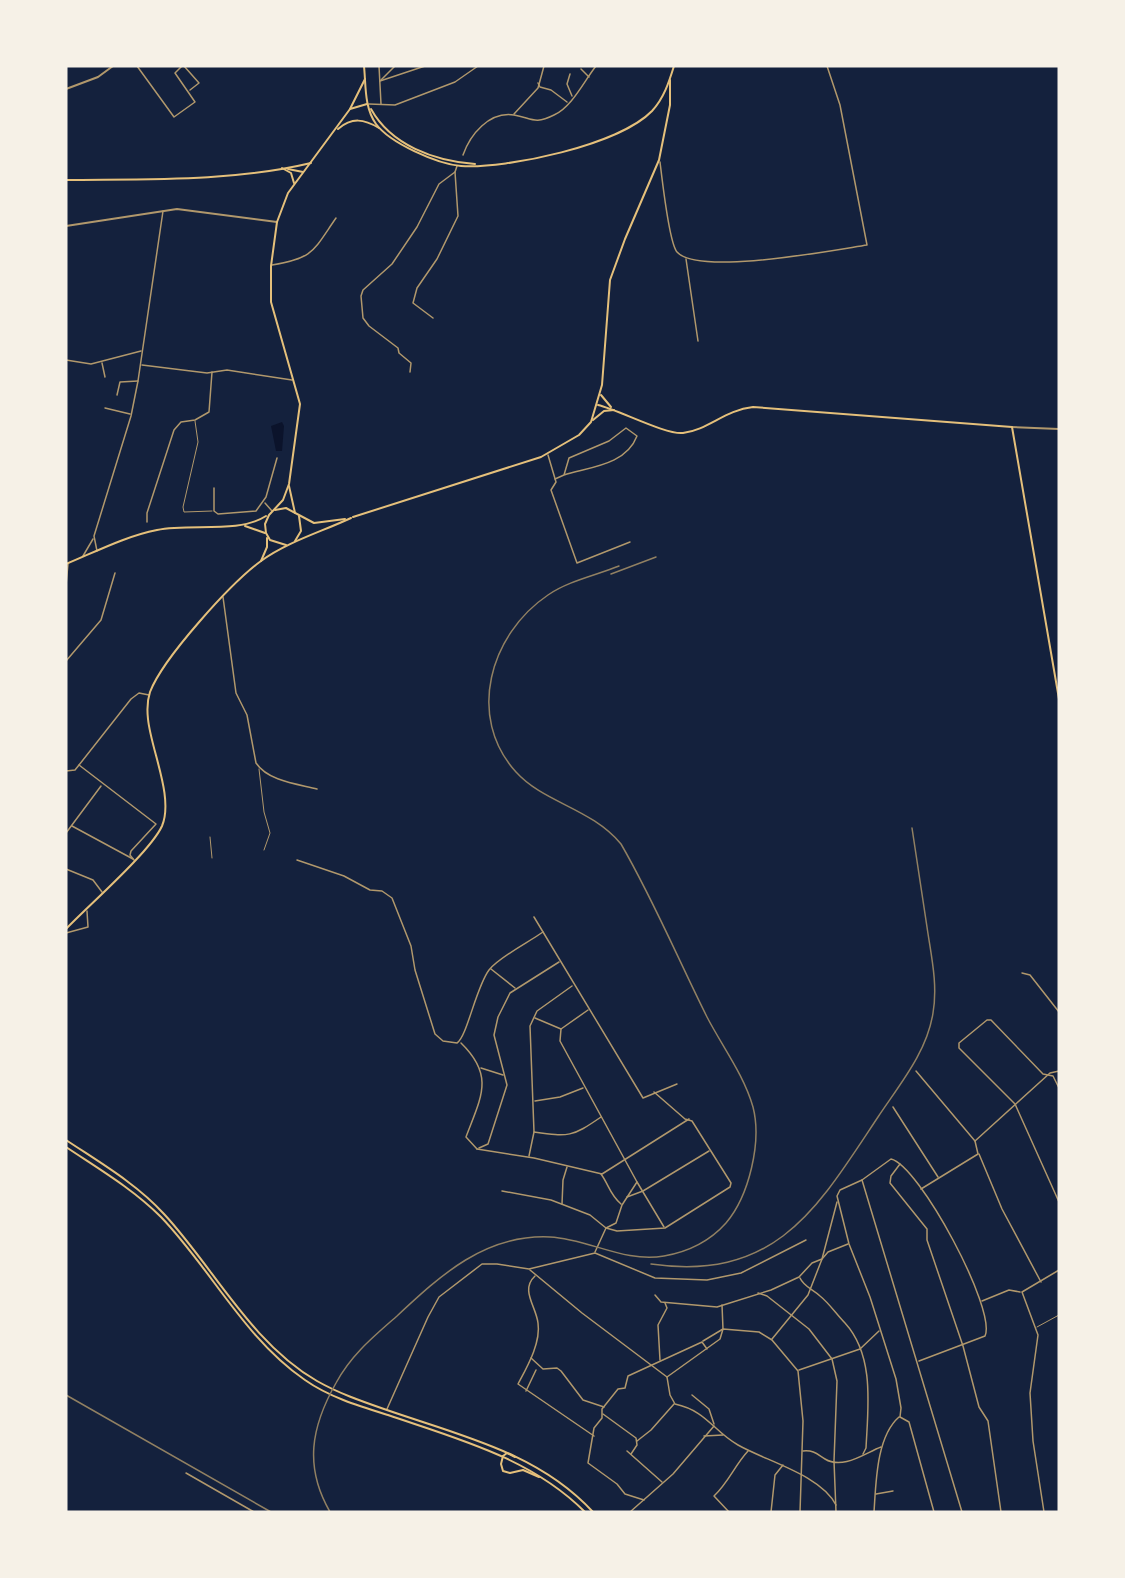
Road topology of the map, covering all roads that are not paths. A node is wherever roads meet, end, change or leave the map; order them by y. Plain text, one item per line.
1 (113, 66) edge
2 (137, 66) edge
3 (183, 66) edge
4 (364, 66) edge
5 (379, 66) edge
6 (395, 66) edge
7 (425, 66) edge
8 (478, 66) edge
9 (544, 66) edge
10 (674, 66) edge
11 (827, 66) edge
12 (595, 67) edge
13 (581, 69) dead end
14 (570, 74) dead end
15 (590, 76) junction
16 (365, 78) junction
17 (670, 80) junction
18 (380, 81) junction
19 (538, 83) junction
20 (66, 89) edge
21 (189, 91) junction
22 (573, 97) junction
23 (661, 100) junction
24 (568, 102) junction
25 (368, 104) junction
26 (381, 105) junction
27 (670, 105) junction
28 (350, 109) junction
29 (514, 115) junction
30 (381, 130) junction
31 (334, 132) junction
32 (463, 155) dead end
33 (659, 160) junction
34 (311, 163) junction
35 (452, 163) junction
36 (458, 165) junction
37 (486, 165) junction
38 (282, 168) junction
39 (303, 172) junction
40 (455, 172) junction
41 (66, 180) edge
42 (294, 184) junction
43 (164, 210) junction
44 (336, 218) dead end
45 (277, 222) junction
46 (66, 226) edge
47 (685, 258) junction
48 (271, 266) junction
49 (433, 318) dead end
50 (698, 341) dead end
51 (142, 351) junction
52 (66, 360) edge
53 (102, 362) junction
54 (141, 365) junction
55 (212, 372) junction
56 (410, 372) dead end
57 (105, 377) dead end
58 (294, 380) junction
59 (138, 381) junction
60 (601, 394) junction
61 (117, 395) dead end
62 (598, 405) junction
63 (105, 408) dead end
64 (616, 410) junction
65 (131, 414) junction
66 (195, 420) junction
67 (591, 422) junction
68 (1012, 428) junction
69 (1059, 429) edge
70 (547, 454) junction
71 (277, 458) dead end
72 (564, 475) junction
73 (555, 479) junction
74 (289, 484) junction
75 (214, 488) dead end
76 (264, 503) junction
77 (214, 511) junction
78 (272, 512) junction
79 (295, 513) junction
80 (269, 515) junction
81 (298, 516) junction
82 (352, 518) junction
83 (147, 522) dead end
84 (242, 526) junction
85 (266, 535) junction
86 (94, 536) junction
87 (630, 542) dead end
88 (293, 543) junction
89 (289, 545) junction
90 (97, 551) junction
91 (82, 557) junction
92 (261, 561) junction
93 (67, 563) edge
94 (115, 573) dead end
95 (66, 585) edge
96 (223, 597) junction
97 (66, 660) edge
98 (149, 695) junction
99 (1059, 699) edge
100 (79, 765) junction
101 (259, 769) dead end
102 (66, 771) edge
103 (102, 785) junction
104 (317, 789) dead end
105 (72, 826) junction
106 (66, 833) edge
107 (210, 837) dead end
108 (264, 850) dead end
109 (212, 858) dead end
110 (134, 860) junction
111 (297, 860) dead end
112 (66, 869) edge
113 (102, 892) junction
114 (87, 907) junction
115 (534, 916) dead end
116 (66, 931) edge
117 (543, 932) junction
118 (560, 962) junction
119 (490, 968) junction
120 (1022, 974) dead end
121 (573, 985) junction
122 (516, 988) junction
123 (588, 1010) junction
124 (1059, 1012) edge
125 (534, 1017) junction
126 (561, 1029) junction
127 (459, 1043) junction
128 (480, 1068) junction
129 (916, 1071) dead end
130 (1059, 1071) edge
131 (1050, 1073) junction
132 (504, 1075) junction
133 (677, 1084) dead end
134 (584, 1088) junction
135 (1059, 1088) edge
136 (654, 1092) junction
137 (534, 1101) junction
138 (1015, 1104) junction
139 (893, 1107) dead end
140 (602, 1116) junction
141 (689, 1119) junction
142 (534, 1132) junction
143 (66, 1140) edge
144 (975, 1141) junction
145 (66, 1147) edge
146 (477, 1149) junction
147 (710, 1151) junction
148 (978, 1154) junction
149 (528, 1157) junction
150 (625, 1160) junction
151 (901, 1163) junction
152 (567, 1166) junction
153 (600, 1173) junction
154 (938, 1178) junction
155 (862, 1180) junction
156 (637, 1182) junction
157 (921, 1189) junction
158 (502, 1191) dead end
159 (643, 1191) junction
160 (627, 1197) junction
161 (837, 1202) junction
162 (1059, 1202) edge
163 (562, 1205) junction
164 (622, 1205) junction
165 (606, 1228) junction
166 (664, 1228) junction
167 (806, 1239) dead end
168 (849, 1244) junction
169 (595, 1253) junction
170 (822, 1259) junction
171 (529, 1269) junction
172 (1059, 1270) edge
173 (535, 1275) junction
174 (799, 1277) junction
175 (1041, 1282) junction
176 (810, 1289) junction
177 (1022, 1292) junction
178 (759, 1293) junction
179 (655, 1295) dead end
180 (664, 1302) junction
181 (982, 1302) junction
182 (722, 1305) junction
183 (792, 1315) junction
184 (1059, 1315) edge
185 (1035, 1328) junction
186 (723, 1329) junction
187 (880, 1331) junction
188 (772, 1340) junction
189 (702, 1342) junction
190 (963, 1346) junction
191 (706, 1349) junction
192 (860, 1349) junction
193 (531, 1357) junction
194 (832, 1359) junction
195 (660, 1361) junction
196 (919, 1361) junction
197 (651, 1366) junction
198 (536, 1370) dead end
199 (798, 1371) junction
200 (529, 1376) dead end
201 (667, 1377) junction
202 (533, 1379) junction
203 (526, 1391) junction
204 (692, 1395) dead end
205 (675, 1404) junction
206 (604, 1407) junction
207 (387, 1410) junction
208 (602, 1413) junction
209 (900, 1417) junction
210 (715, 1425) junction
211 (723, 1435) junction
212 (594, 1436) junction
213 (704, 1436) junction
214 (637, 1441) junction
215 (882, 1447) junction
216 (749, 1450) junction
217 (627, 1451) dead end
218 (802, 1451) junction
219 (632, 1454) junction
220 (863, 1454) junction
221 (503, 1456) junction
222 (526, 1461) junction
223 (834, 1461) junction
224 (783, 1465) junction
225 (186, 1473) dead end
226 (800, 1474) junction
227 (543, 1478) junction
228 (663, 1483) junction
229 (893, 1491) dead end
230 (874, 1494) junction
231 (644, 1500) junction
232 (836, 1504) junction
233 (254, 1512) edge
234 (585, 1512) edge
235 (593, 1512) edge
236 (630, 1512) edge
237 (729, 1512) edge
238 (771, 1512) edge
239 (800, 1512) edge
240 (836, 1512) edge
241 (874, 1512) edge
242 (934, 1512) edge
243 (962, 1512) edge
244 (1001, 1512) edge
245 (1044, 1512) edge

1 - 20 street
2 - 21 street
3 - 21 street
3 - 21 street
4 - 16 main road
5 - 18 street
6 - 18 street
7 - 18 street
8 - 26 street
9 - 19 street
10 - 17 main road
11 - 47 street
12 - 15 street
13 - 15 street
14 - 22 street
15 - 22 street
16 - 25 main road
16 - 28 main road
17 - 23 main road
17 - 27 main road
18 - 26 street
19 - 24 street
19 - 29 street
22 - 24 street
23 - 27 main road
23 - 37 main road
24 - 29 street
25 - 26 street
25 - 28 main road
25 - 30 main road
25 - 35 main road
27 - 33 main road
28 - 31 main road
29 - 32 street
30 - 31 main road
30 - 35 main road
31 - 34 main road
33 - 47 street
33 - 60 main road
34 - 38 main road
34 - 39 main road
35 - 36 main road
35 - 37 main road
36 - 37 main road
36 - 40 street
38 - 39 main road
38 - 41 main road
38 - 42 main road
39 - 42 main road
40 - 49 street
40 - 56 street
42 - 45 main road
43 - 45 street
43 - 46 street
43 - 51 street
44 - 48 street
45 - 48 main road
47 - 50 street
48 - 58 main road
51 - 53 street
51 - 54 street
52 - 53 street
53 - 57 street
54 - 55 street
54 - 59 street
55 - 58 street
55 - 66 street
58 - 74 main road
59 - 61 street
59 - 65 street
60 - 62 main road
60 - 64 main road
62 - 64 main road
62 - 67 main road
63 - 65 street
64 - 67 main road
64 - 68 main road
65 - 86 street
66 - 77 lane
66 - 83 street
67 - 70 main road
68 - 69 street
68 - 99 main road
70 - 73 street
70 - 82 main road
71 - 76 street
72 - 72 street
72 - 73 street
73 - 87 street
74 - 78 main road
74 - 79 main road
75 - 77 street
76 - 77 street
76 - 78 street
78 - 79 main road
78 - 80 main road
79 - 81 main road
80 - 84 main road
80 - 85 main road
81 - 82 main road
81 - 88 main road
82 - 88 main road
84 - 85 main road
84 - 90 main road
85 - 89 main road
85 - 92 main road
86 - 90 street
86 - 91 street
88 - 89 main road
89 - 92 main road
90 - 91 main road
91 - 93 main road
92 - 96 main road
93 - 95 street
94 - 97 street
96 - 98 main road
96 - 104 street
98 - 100 street
98 - 110 main road
100 - 102 street
100 - 103 street
101 - 108 lane
103 - 105 street
103 - 110 street
105 - 106 street
105 - 110 street
107 - 109 lane
110 - 113 main road
111 - 127 street
112 - 113 street
113 - 114 main road
114 - 116 main road
114 - 116 street
115 - 117 street
117 - 118 street
117 - 119 street
118 - 121 street
118 - 122 street
119 - 122 street
119 - 127 street
120 - 124 street
121 - 123 street
121 - 125 street
122 - 132 street
123 - 126 street
123 - 136 street
125 - 126 street
125 - 137 street
126 - 134 street
127 - 128 street
128 - 132 street
128 - 146 street
129 - 144 street
130 - 131 street
131 - 135 street
131 - 138 street
131 - 138 street
132 - 146 street
133 - 136 street
134 - 137 street
134 - 140 street
136 - 141 street
137 - 142 street
138 - 144 street
138 - 162 street
139 - 154 street
140 - 142 street
140 - 150 street
141 - 147 street
141 - 150 street
142 - 149 street
143 - 207 main road
144 - 148 street
145 - 221 main road
146 - 149 street
147 - 159 street
147 - 166 street
148 - 154 street
148 - 175 street
149 - 152 street
150 - 153 street
150 - 156 street
151 - 155 street
151 - 157 street
151 - 190 street
152 - 153 street
152 - 163 street
153 - 164 street
154 - 157 street
155 - 161 street
155 - 196 street
156 - 159 street
156 - 160 street
157 - 181 street
158 - 163 street
159 - 160 street
159 - 166 street
160 - 164 street
161 - 168 street
161 - 170 street
163 - 165 street
164 - 165 street
165 - 166 street
165 - 169 street
167 - 169 street
168 - 170 street
168 - 187 street
169 - 171 street
170 - 174 street
170 - 176 street
171 - 173 street
171 - 207 street
172 - 175 street
173 - 193 street
173 - 197 street
174 - 176 street
174 - 178 street
175 - 177 street
176 - 183 street
176 - 192 street
177 - 181 street
177 - 185 street
178 - 182 street
178 - 183 street
179 - 180 street
180 - 182 street
180 - 195 street
181 - 190 street
182 - 186 street
183 - 188 street
183 - 194 street
184 - 185 lane
185 - 245 street
186 - 188 street
186 - 189 street
186 - 191 street
187 - 192 street
187 - 209 street
188 - 199 street
189 - 191 street
189 - 195 street
190 - 196 street
190 - 244 street
191 - 201 street
192 - 194 street
192 - 220 street
193 - 203 street
193 - 206 street
194 - 199 street
194 - 223 street
195 - 197 street
196 - 243 street
197 - 201 street
197 - 206 street
198 - 202 street
199 - 218 street
200 - 202 street
201 - 205 street
202 - 203 street
203 - 212 street
204 - 210 street
205 - 210 street
205 - 214 street
206 - 208 street
207 - 222 main road
208 - 212 street
208 - 214 street
209 - 215 street
209 - 242 street
210 - 211 street
210 - 213 street
211 - 213 street
211 - 216 street
212 - 231 street
213 - 228 street
214 - 219 street
215 - 220 street
215 - 230 street
216 - 224 street
216 - 237 street
217 - 219 street
218 - 223 street
218 - 226 street
219 - 228 street
220 - 223 street
221 - 222 main road
221 - 227 main road
221 - 227 main road
222 - 235 main road
223 - 232 street
224 - 226 street
224 - 238 street
225 - 233 street
226 - 232 street
226 - 239 street
227 - 234 main road
228 - 231 street
229 - 230 street
230 - 241 street
231 - 236 street
232 - 240 street

